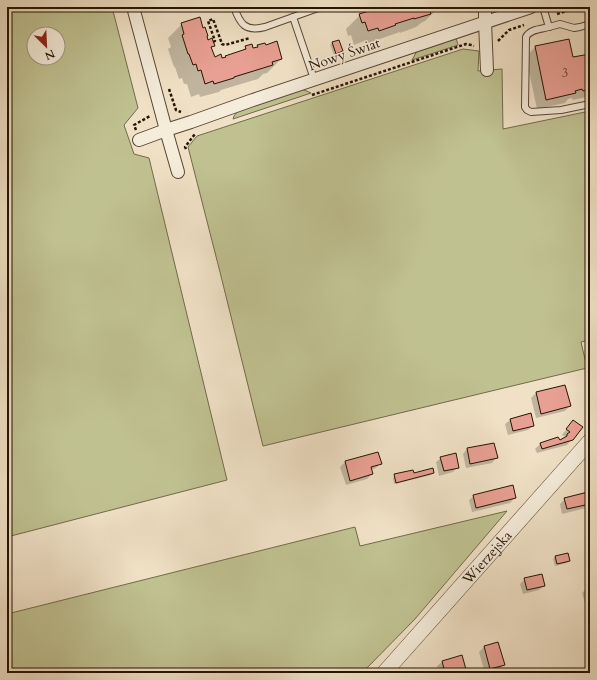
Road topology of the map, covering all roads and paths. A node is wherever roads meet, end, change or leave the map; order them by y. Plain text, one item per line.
1 (133, 7) edge
2 (234, 7) edge
3 (321, 7) edge
4 (485, 7) edge
5 (531, 7) edge
6 (543, 7) edge
7 (293, 17) junction
8 (485, 22) junction
9 (590, 24) edge
10 (549, 27) junction
11 (254, 36) dead end
12 (220, 40) junction
13 (478, 48) dead end
14 (487, 70) dead end
15 (314, 79) junction
16 (307, 97) dead end
17 (590, 104) edge
18 (166, 130) junction
19 (196, 133) dead end
20 (139, 140) dead end
21 (187, 155) dead end
22 (178, 172) dead end
23 (590, 440) edge
24 (384, 673) edge

1 - 18 street
2 - 7 lane
3 - 7 lane
4 - 8 street
5 - 8 street, Nowy Świat
6 - 10 lane
7 - 15 lane
8 - 14 street
8 - 15 street, Nowy Świat
9 - 10 lane
10 - 17 lane
11 - 12 path
12 - 12 path
13 - 16 path
15 - 18 street, Nowy Świat
18 - 20 street, Nowy Świat
18 - 22 street
19 - 21 path
23 - 24 street, Wierzejska

